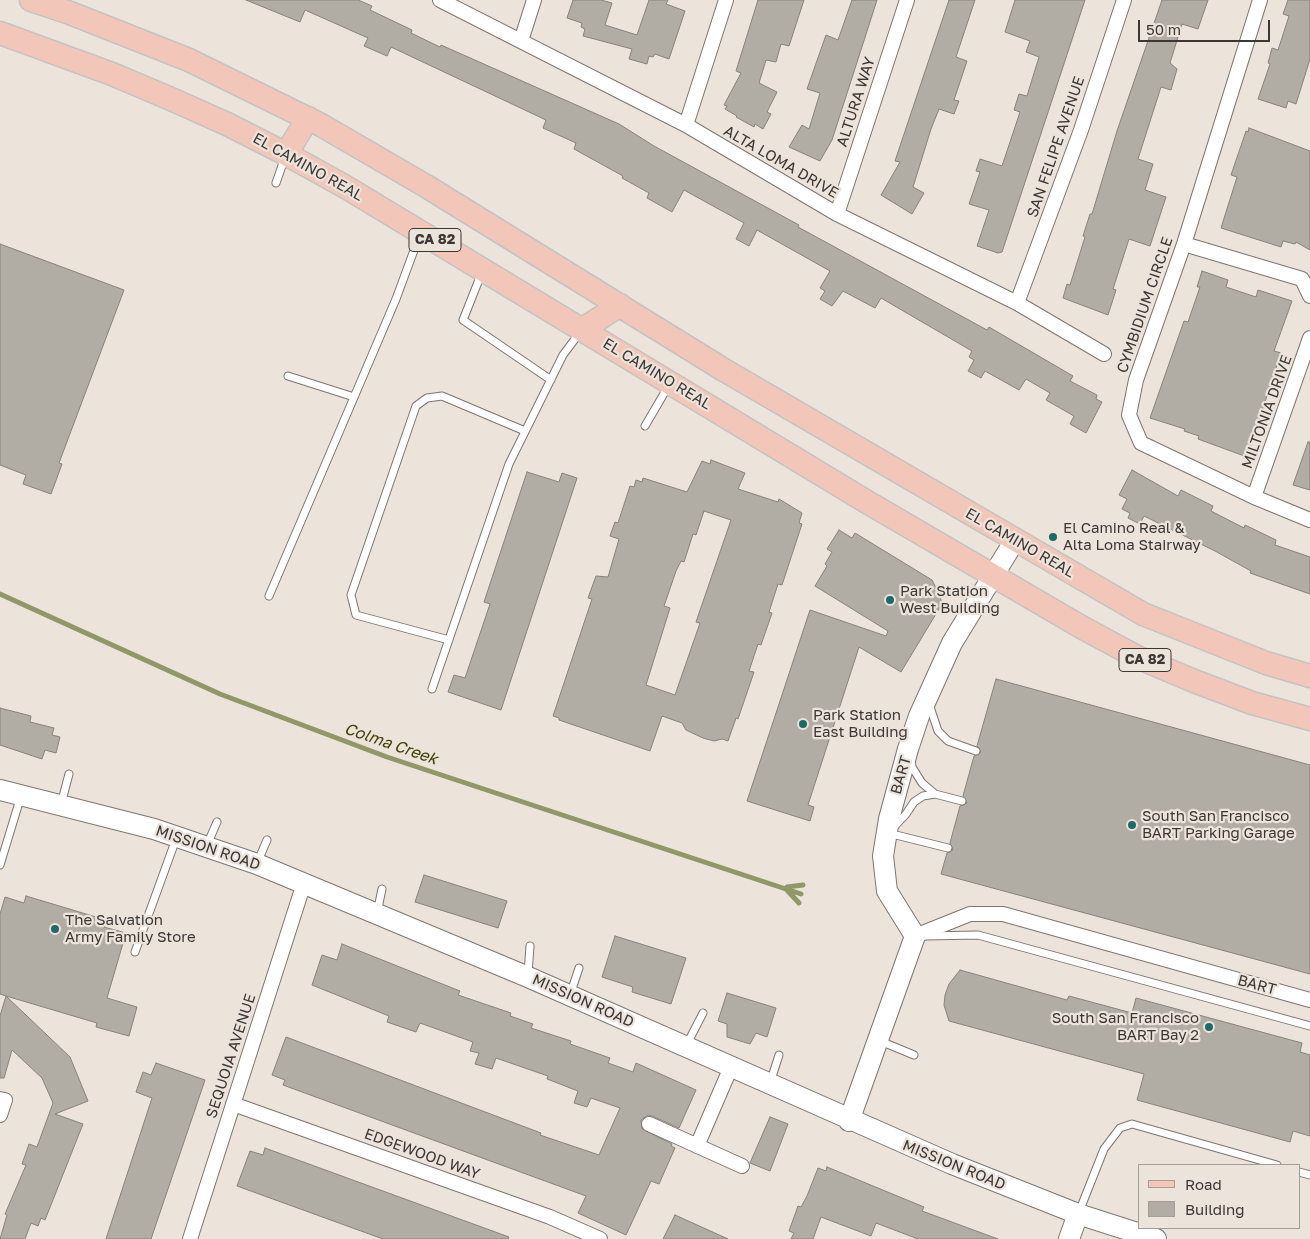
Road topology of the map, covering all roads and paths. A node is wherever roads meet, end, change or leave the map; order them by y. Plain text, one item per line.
1 (31, 0) edge
2 (440, 0) edge
3 (534, 0) edge
4 (726, 0) edge
5 (907, 0) edge
6 (1124, 0) edge
7 (1260, 0) edge
8 (0, 33) edge
9 (521, 41) junction
10 (308, 118) junction
11 (686, 126) junction
12 (286, 154) junction
13 (276, 183) dead end
14 (837, 214) junction
15 (421, 232) junction
16 (1184, 244) junction
17 (483, 269) junction
18 (1310, 296) edge
19 (1017, 304) junction
20 (620, 305) junction
21 (583, 329) junction
22 (1310, 338) edge
23 (1104, 354) dead end
24 (288, 376) dead end
25 (551, 380) junction
26 (670, 383) junction
27 (354, 397) junction
28 (645, 426) dead end
29 (525, 431) junction
30 (1254, 497) junction
31 (1310, 520) edge
32 (1014, 540) junction
33 (992, 576) junction
34 (269, 596) dead end
35 (449, 640) junction
36 (1310, 676) edge
37 (432, 689) dead end
38 (927, 697) junction
39 (1310, 720) edge
40 (908, 749) junction
41 (976, 751) dead end
42 (69, 774) dead end
43 (0, 790) edge
44 (935, 794) junction
45 (22, 795) junction
46 (962, 801) dead end
47 (61, 804) junction
48 (217, 822) dead end
49 (887, 833) junction
50 (177, 836) junction
51 (267, 840) dead end
52 (206, 846) junction
53 (948, 848) dead end
54 (257, 864) junction
55 (0, 865) edge
56 (304, 883) junction
57 (382, 889) dead end
58 (377, 913) junction
59 (915, 936) junction
60 (530, 946) dead end
61 (136, 952) dead end
62 (579, 968) dead end
63 (528, 977) junction
64 (570, 996) junction
65 (1310, 1000) edge
66 (703, 1014) dead end
67 (1310, 1026) edge
68 (879, 1041) junction
69 (686, 1047) junction
70 (779, 1055) dead end
71 (914, 1055) dead end
72 (731, 1067) junction
73 (769, 1085) junction
74 (0, 1099) edge
75 (233, 1104) junction
76 (0, 1115) edge
77 (849, 1121) junction
78 (649, 1124) dead end
79 (697, 1146) junction
80 (1273, 1164) edge
81 (742, 1166) dead end
82 (1078, 1214) junction
83 (190, 1239) edge
84 (600, 1239) edge
85 (1069, 1239) edge
86 (1156, 1239) edge

1 - 10 main road, EL CAMINO REAL / CA 82
2 - 9 street, ALTA LOMA DRIVE
3 - 9 street
4 - 11 street
5 - 14 street, ALTURA WAY
6 - 19 street, SAN FELIPE AVENUE
7 - 16 street, CYMBIDIUM CIRCLE
8 - 12 main road, EL CAMINO REAL / CA 82
9 - 11 street, ALTA LOMA DRIVE
10 - 12 main road
10 - 20 main road, EL CAMINO REAL / CA 82
11 - 14 street, ALTA LOMA DRIVE
12 - 13 lane
12 - 15 main road, EL CAMINO REAL / CA 82
14 - 19 street, ALTA LOMA DRIVE
15 - 17 main road, EL CAMINO REAL / CA 82
15 - 27 lane
16 - 18 street
16 - 30 street, CYMBIDIUM CIRCLE
17 - 21 main road, EL CAMINO REAL / CA 82
17 - 25 lane
19 - 23 street, ALTA LOMA DRIVE
20 - 21 main road
20 - 32 main road, EL CAMINO REAL / CA 82
21 - 25 lane
21 - 26 main road, EL CAMINO REAL / CA 82
22 - 30 street, MILTONIA DRIVE
24 - 27 lane
25 - 29 lane
26 - 28 lane
26 - 33 main road, EL CAMINO REAL / CA 82
27 - 34 lane
29 - 35 lane
29 - 35 lane
30 - 31 street, CYMBIDIUM CIRCLE
32 - 33 main road, BART
32 - 36 main road, EL CAMINO REAL / CA 82
33 - 38 main road, BART
33 - 39 main road, EL CAMINO REAL / CA 82
35 - 37 lane
38 - 40 main road, BART
38 - 41 lane
40 - 44 lane
40 - 49 main road, BART
42 - 47 lane
43 - 45 main road, MISSION ROAD
44 - 46 lane
44 - 49 lane
45 - 47 main road, MISSION ROAD
45 - 55 lane
47 - 50 main road, MISSION ROAD
48 - 52 lane
49 - 53 lane
49 - 59 main road, BART
50 - 52 main road, MISSION ROAD
50 - 61 lane
51 - 54 lane
52 - 54 main road, MISSION ROAD
54 - 56 main road, MISSION ROAD
56 - 58 main road, MISSION ROAD
56 - 75 street, SEQUOIA AVENUE
57 - 58 lane
58 - 63 main road, MISSION ROAD
59 - 65 street, BART
59 - 67 lane
59 - 68 main road
60 - 63 lane
62 - 64 lane
63 - 64 main road, MISSION ROAD
64 - 69 main road, MISSION ROAD
66 - 69 lane
68 - 71 lane
68 - 77 main road
69 - 72 main road, MISSION ROAD
70 - 73 lane
72 - 73 main road, MISSION ROAD
72 - 79 street
73 - 77 main road, MISSION ROAD
74 - 76 street
75 - 83 street, SEQUOIA AVENUE
75 - 84 street, EDGEWOOD WAY
77 - 82 main road, MISSION ROAD
78 - 79 street
79 - 81 street
80 - 82 lane
82 - 85 main road
82 - 86 main road, MISSION ROAD

